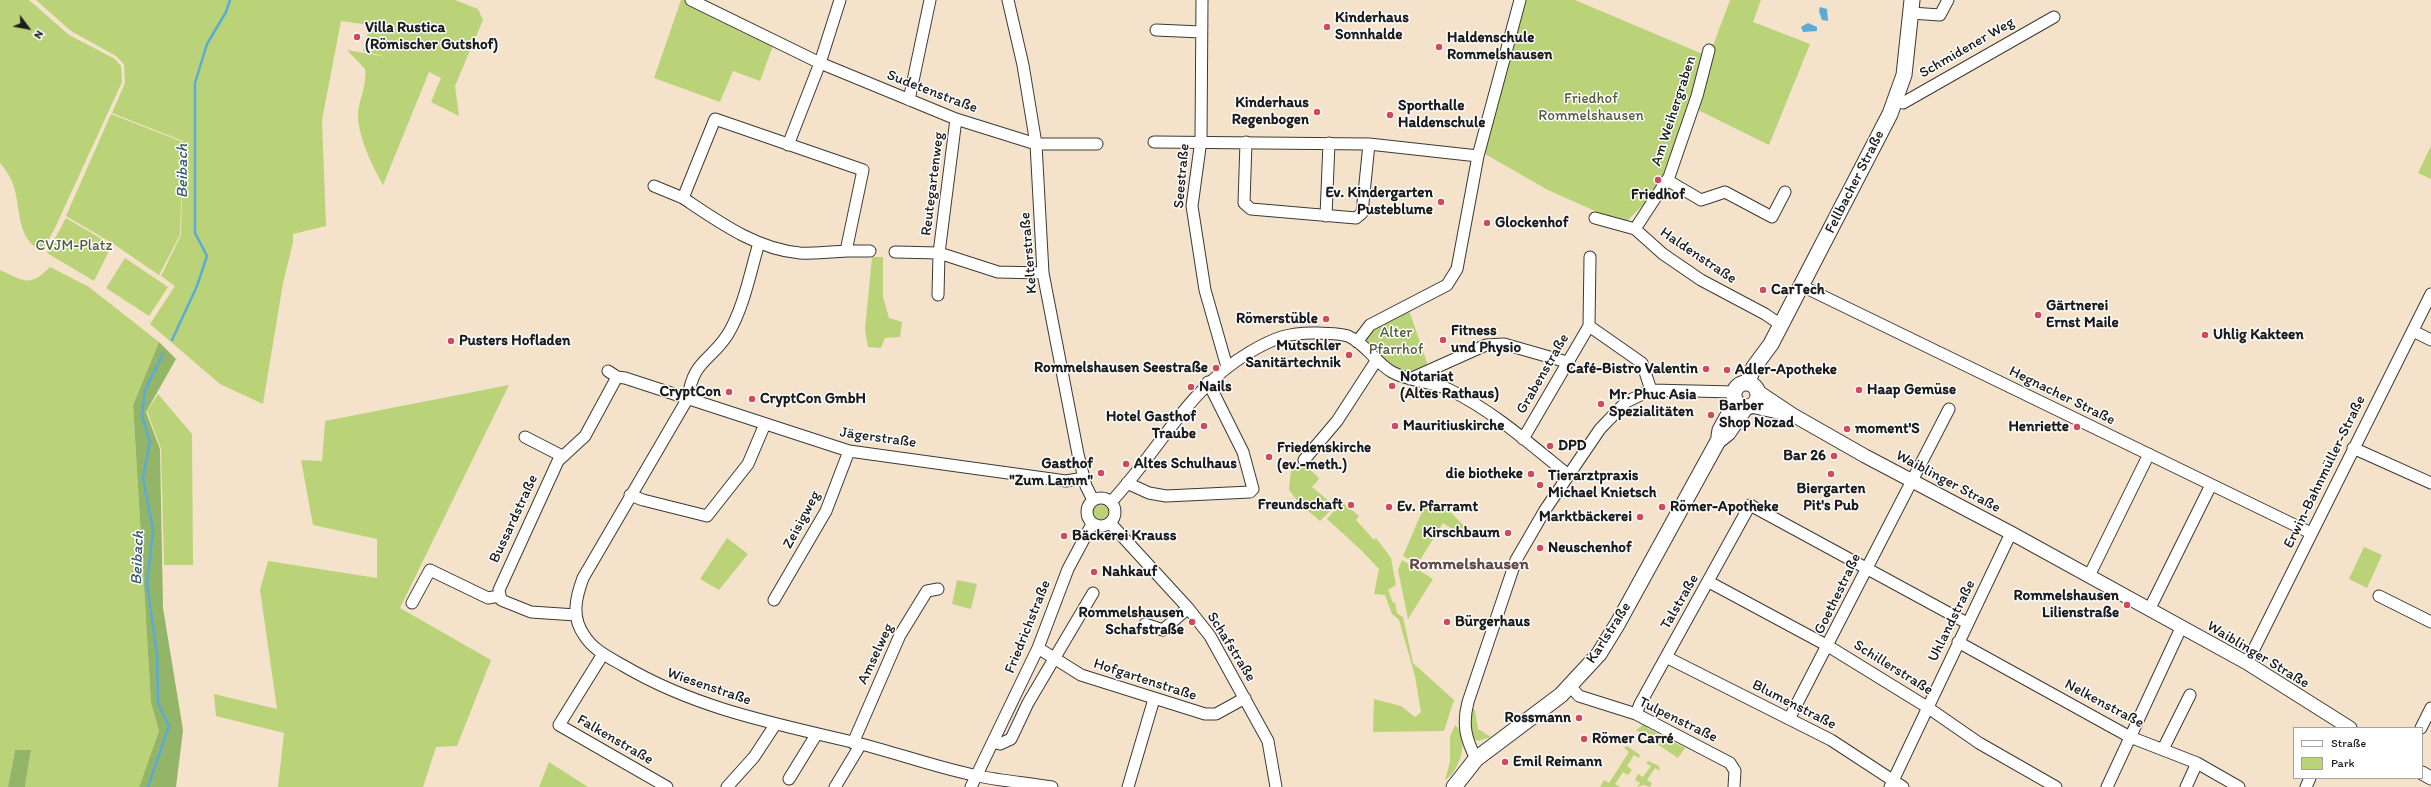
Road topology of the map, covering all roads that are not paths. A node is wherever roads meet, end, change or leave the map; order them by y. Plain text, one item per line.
1 (691, 0) edge
2 (840, 0) edge
3 (930, 0) edge
4 (1008, 0) edge
5 (1202, 0) edge
6 (1520, 0) edge
7 (1948, 0) edge
8 (1912, 6) edge
9 (2054, 17) dead end
10 (1156, 30) dead end
11 (1201, 32) junction
12 (1709, 50) dead end
13 (820, 63) junction
14 (909, 100) junction
15 (1895, 100) junction
16 (956, 119) junction
17 (1201, 140) junction
18 (1154, 142) dead end
19 (1246, 142) junction
20 (1329, 143) junction
21 (1036, 144) junction
22 (1097, 144) dead end
23 (1369, 144) junction
24 (788, 145) junction
25 (1478, 156) junction
26 (1667, 180) junction
27 (654, 186) dead end
28 (1785, 192) dead end
29 (683, 198) junction
30 (1326, 216) junction
31 (1595, 218) dead end
32 (1635, 229) junction
33 (759, 243) junction
34 (846, 251) junction
35 (870, 251) dead end
36 (895, 252) dead end
37 (939, 253) junction
38 (1590, 257) dead end
39 (1043, 273) junction
40 (1800, 285) junction
41 (2431, 294) edge
42 (938, 295) dead end
43 (1781, 325) junction
44 (1589, 326) junction
45 (2413, 331) junction
46 (2431, 340) edge
47 (1357, 342) junction
48 (1376, 361) junction
49 (1567, 362) junction
50 (1227, 366) junction
51 (612, 374) joint
52 (1410, 380) junction
53 (1208, 382) junction
54 (1753, 387) junction
55 (1651, 390) junction
56 (688, 398) junction
57 (1742, 401) junction
58 (1949, 409) dead end
59 (1793, 415) junction
60 (765, 424) junction
61 (525, 437) dead end
62 (1524, 438) junction
63 (2353, 448) junction
64 (849, 451) junction
65 (2149, 454) junction
66 (562, 456) junction
67 (1304, 460) dead end
68 (1567, 474) junction
69 (1084, 478) junction
70 (1912, 481) junction
71 (1127, 483) junction
72 (2431, 483) edge
73 (2211, 485) junction
74 (630, 495) junction
75 (1093, 500) junction
76 (1111, 502) junction
77 (1110, 523) junction
78 (1092, 524) junction
79 (2011, 533) junction
80 (2311, 533) junction
81 (1867, 568) junction
82 (2089, 576) junction
83 (1710, 582) junction
84 (938, 589) dead end
85 (1093, 593) dead end
86 (499, 596) junction
87 (2379, 596) dead end
88 (774, 600) dead end
89 (412, 603) dead end
90 (1188, 608) junction
91 (2149, 610) junction
92 (576, 615) junction
93 (2431, 622) edge
94 (1967, 623) junction
95 (1145, 624) dead end
96 (2181, 628) junction
97 (1958, 642) junction
98 (1828, 646) junction
99 (1038, 648) junction
100 (603, 654) junction
101 (1666, 657) junction
102 (1055, 660) junction
103 (2247, 663) junction
104 (1570, 686) junction
105 (2190, 695) dead end
106 (1245, 698) junction
107 (1154, 699) junction
108 (1927, 707) junction
109 (2431, 708) edge
110 (1636, 714) junction
111 (1789, 719) junction
112 (2334, 724) edge
113 (775, 725) junction
114 (2346, 727) edge
115 (2422, 727) edge
116 (816, 734) junction
117 (2130, 737) junction
118 (993, 742) junction
119 (857, 743) junction
120 (2163, 749) junction
121 (1476, 759) junction
122 (2197, 763) junction
123 (978, 776) junction
124 (789, 779) dead end
125 (1891, 784) edge
126 (667, 787) edge
127 (727, 787) edge
128 (835, 787) edge
129 (971, 787) edge
130 (1052, 787) edge
131 (1128, 787) edge
132 (1276, 787) edge
133 (1454, 787) edge
134 (1734, 787) edge
135 (1903, 787) edge
136 (2056, 787) edge
137 (2107, 787) edge
138 (2186, 787) edge
139 (2239, 787) edge

1 - 13 street, Sudetenstraße
2 - 13 street
3 - 14 street
4 - 21 street, Kelterstraße
5 - 11 street, Seestraße
6 - 25 street
7 - 8 street
8 - 15 main road, Fellbacher Straße
9 - 15 street, Schmidener Weg
10 - 11 street
11 - 17 street, Seestraße
12 - 26 street, Am Weihergraben
13 - 14 street, Sudetenstraße
13 - 24 street
14 - 16 street, Sudetenstraße
15 - 40 main road, Fellbacher Straße
16 - 21 street, Sudetenstraße
16 - 37 street, Reutegartenweg
17 - 18 street
17 - 19 street
17 - 50 street, Seestraße
19 - 20 street
19 - 30 street
20 - 23 street
20 - 30 street
21 - 22 street
21 - 39 street, Kelterstraße
23 - 25 street
23 - 30 street
24 - 29 street
24 - 34 street
25 - 47 street
26 - 28 street, Am Weihergraben
26 - 32 street, Am Weihergraben
27 - 29 street
29 - 33 street
31 - 32 street, Haldenstraße
32 - 43 street, Haldenstraße
33 - 34 street
33 - 56 street, Wiesenstraße
34 - 35 street
36 - 37 street, Reutegartenweg
37 - 39 street
37 - 42 street, Reutegartenweg
38 - 44 street
39 - 69 street, Kelterstraße
40 - 43 main road, Fellbacher Straße
40 - 65 street, Hegnacher Straße
41 - 45 street, Erwin-Bahnmüller-Straße
43 - 54 main road, Fellbacher Straße
44 - 49 street, Grabenstraße
44 - 55 street
45 - 46 street
45 - 63 street, Erwin-Bahnmüller-Straße
47 - 48 street
47 - 50 street
48 - 52 street
48 - 67 street
49 - 52 street
49 - 62 street, Grabenstraße
50 - 53 street
51 - 56 street, Jägerstraße
51 - 66 street, Bussardstraße
52 - 62 street
53 - 71 street
53 - 71 street
54 - 57 main road, Fellbacher Straße
54 - 57 main road
54 - 59 street, Waiblinger Straße
55 - 57 street, Waiblinger Straße
55 - 68 street, Waiblinger Straße
56 - 60 street, Jägerstraße
56 - 74 street, Wiesenstraße
57 - 59 street, Waiblinger Straße
57 - 104 main road, Karlstraße
58 - 70 street, Goethestraße
59 - 70 street, Waiblinger Straße
60 - 64 street, Jägerstraße
60 - 74 street
61 - 66 street
62 - 68 street
63 - 72 street
63 - 80 street, Erwin-Bahnmüller-Straße
64 - 69 street, Jägerstraße
64 - 88 street, Zeisigweg
65 - 73 street, Hegnacher Straße
65 - 82 street
66 - 86 street, Bussardstraße
68 - 121 street, Waiblinger Straße
69 - 75 street, Kelterstraße
70 - 79 street, Waiblinger Straße
70 - 81 street, Goethestraße
71 - 76 street
73 - 80 street, Hegnacher Straße
73 - 91 street
74 - 92 street, Wiesenstraße
75 - 76 street
75 - 78 street
76 - 77 street
77 - 78 street
77 - 90 street, Schafstraße
78 - 99 street, Friedrichstraße
79 - 82 street, Waiblinger Straße
79 - 94 street, Uhlandstraße
80 - 103 street, Erwin-Bahnmüller-Straße
81 - 83 street, Talstraße
81 - 94 street
81 - 98 street, Goethestraße
82 - 91 street, Waiblinger Straße
83 - 98 street, Schillerstraße
83 - 101 street, Talstraße
84 - 119 street, Amselweg
85 - 102 street
86 - 89 street
86 - 92 street
87 - 93 street
90 - 95 street
90 - 106 street, Schafstraße
91 - 96 street, Waiblinger Straße
92 - 100 street, Wiesenstraße
94 - 97 street, Uhlandstraße
96 - 103 street, Waiblinger Straße
96 - 117 street
97 - 108 street, Uhlandstraße
97 - 117 street, Nelkenstraße
98 - 108 street, Schillerstraße
98 - 111 street, Goethestraße
99 - 102 street, Hofgartenstraße
99 - 118 street, Friedrichstraße
100 - 113 street, Wiesenstraße
100 - 126 street, Falkenstraße
101 - 110 street, Talstraße
101 - 111 street, Blumenstraße
102 - 107 street, Hofgartenstraße
102 - 118 street
103 - 112 street, Waiblinger Straße
104 - 110 street, Tulpenstraße
104 - 121 main road, Karlstraße
105 - 120 street
106 - 107 street, Hofgartenstraße
106 - 132 street, Schafstraße
107 - 131 street
108 - 125 street, Uhlandstraße
108 - 136 street, Schillerstraße
109 - 115 street
110 - 134 street, Tulpenstraße
111 - 125 street, Blumenstraße
112 - 114 street, Waiblinger Straße
113 - 116 street, Wiesenstraße
113 - 127 street
116 - 119 street, Wiesenstraße
116 - 124 street
117 - 120 street, Nelkenstraße
117 - 137 street
118 - 123 street, Friedrichstraße
119 - 123 street, Wiesenstraße
119 - 128 street, Amselweg
120 - 122 street, Nelkenstraße
121 - 133 main road, Karlstraße
122 - 138 street
122 - 139 street, Nelkenstraße
123 - 129 street, Friedrichstraße
123 - 130 street, Wiesenstraße
125 - 135 street, Blumenstraße

